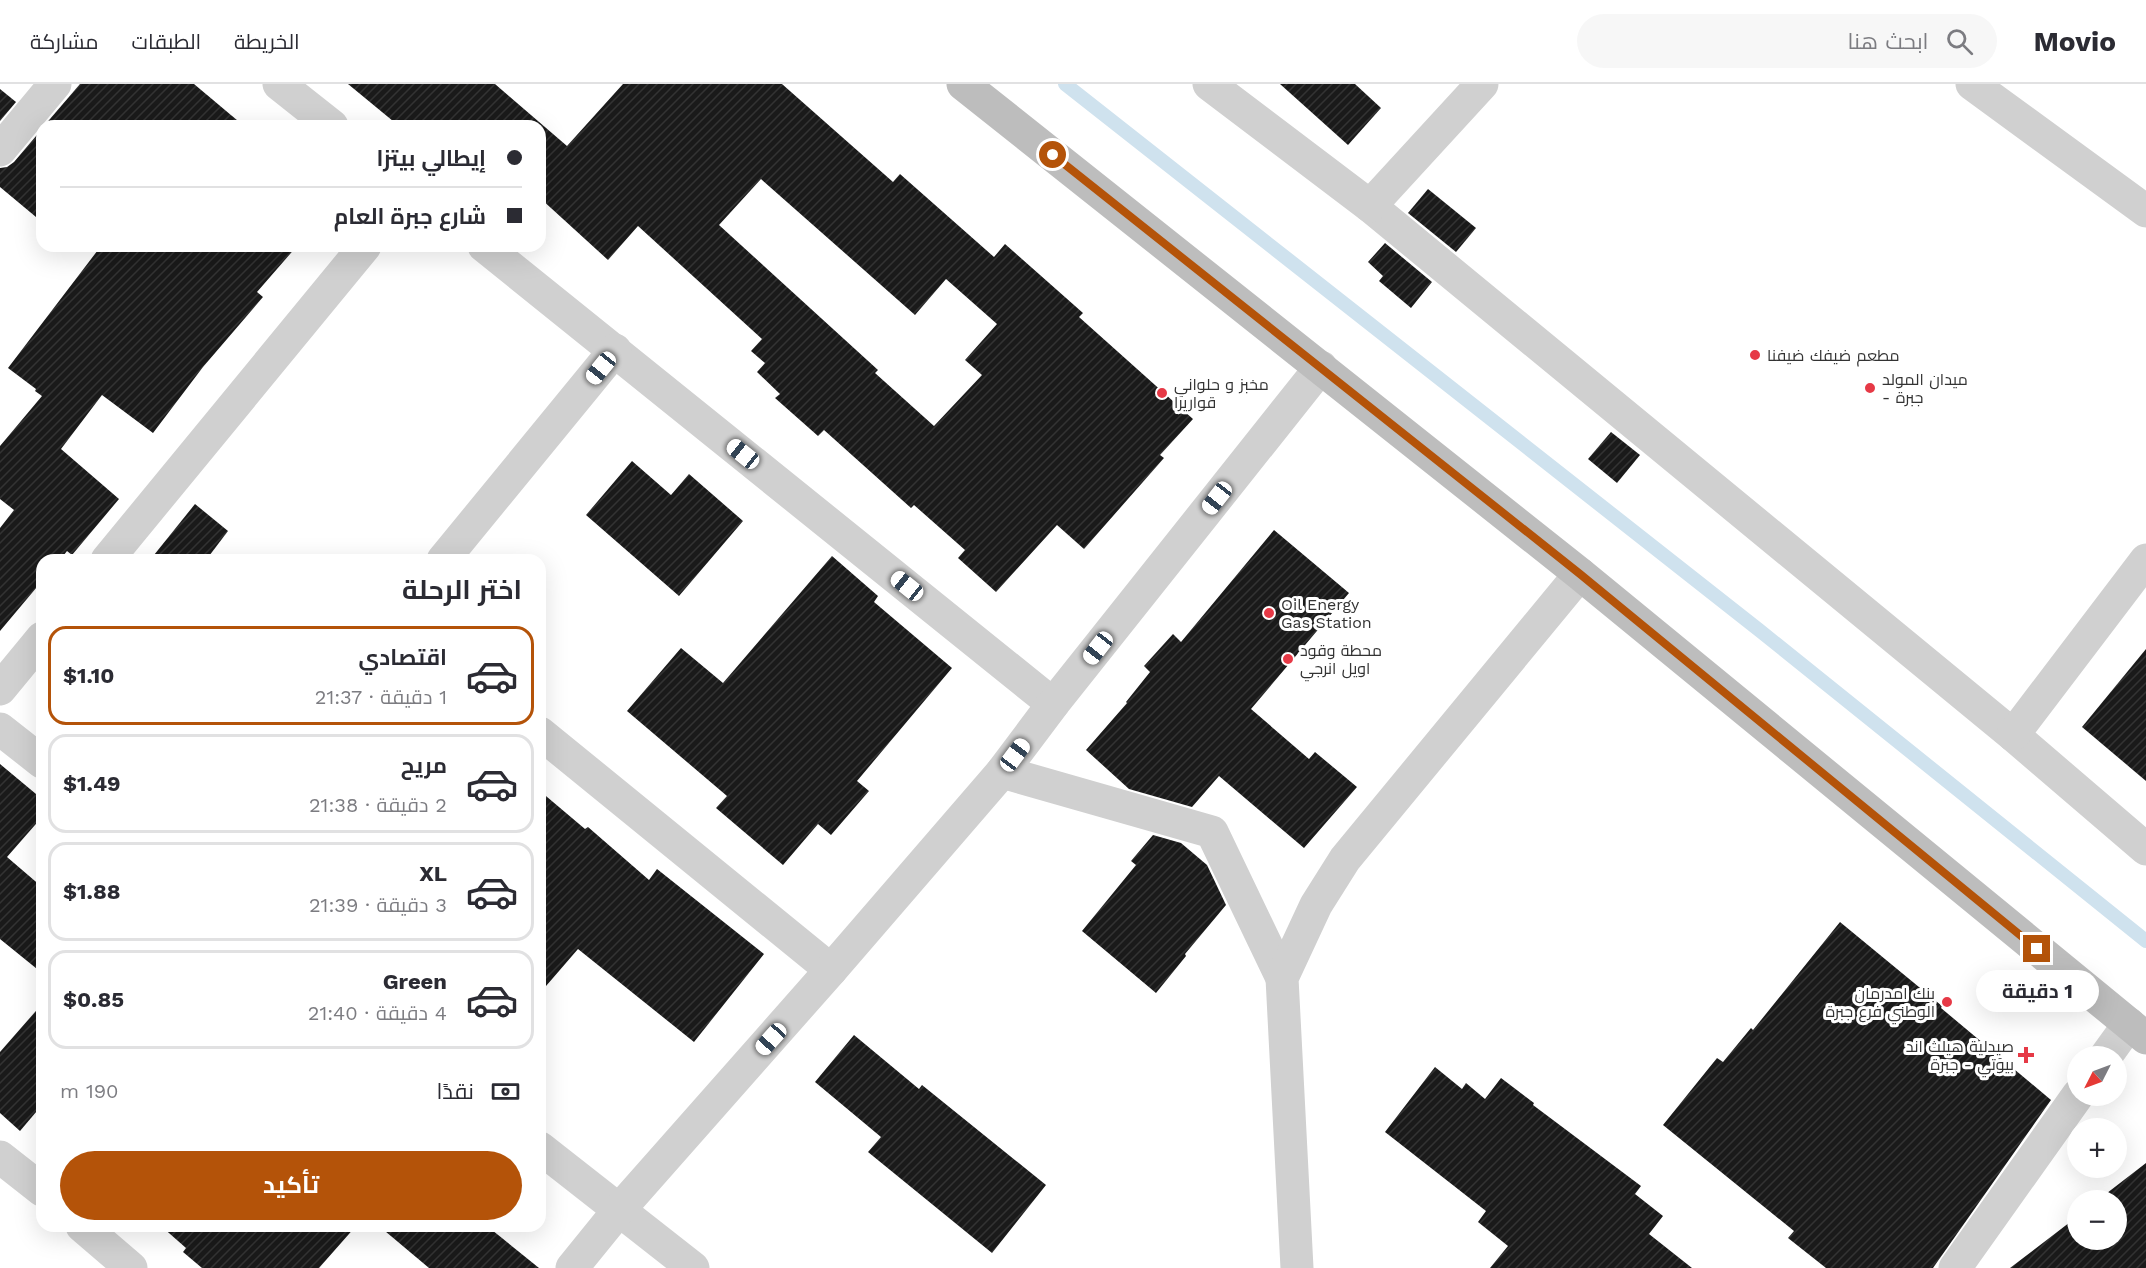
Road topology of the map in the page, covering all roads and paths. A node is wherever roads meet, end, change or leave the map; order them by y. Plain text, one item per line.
1 (55, 84) edge
2 (279, 84) edge
3 (963, 84) edge
4 (1209, 84) edge
5 (1482, 84) edge
6 (1972, 84) edge
7 (324, 120) edge
8 (0, 150) edge
9 (1370, 206) junction
10 (2146, 211) edge
11 (360, 252) edge
12 (492, 252) edge
13 (615, 350) junction
14 (1321, 367) junction
15 (111, 554) edge
16 (448, 554) edge
17 (2146, 560) edge
18 (1580, 574) junction
19 (36, 645) edge
20 (0, 689) edge
21 (1053, 704) junction
22 (0, 729) edge
23 (2013, 735) junction
24 (546, 738) edge
25 (36, 757) edge
26 (1002, 772) junction
27 (2146, 849) edge
28 (831, 970) junction
29 (1282, 978) junction
30 (2137, 1031) edge
31 (2118, 1046) edge
32 (2070, 1106) edge
33 (546, 1153) edge
34 (0, 1157) edge
35 (36, 1185) edge
36 (619, 1209) junction
37 (89, 1232) edge
38 (131, 1268) edge
39 (572, 1268) edge
40 (693, 1268) edge
41 (1297, 1268) edge
42 (1955, 1268) edge

1 - 8 street
2 - 7 street
3 - 14 main road
4 - 9 street
5 - 9 street
6 - 10 street
9 - 23 street
11 - 15 street
12 - 13 street
13 - 16 street
13 - 21 street
14 - 18 main road
14 - 21 street
17 - 23 street
18 - 29 street
18 - 30 main road
19 - 20 street
21 - 26 street
22 - 25 street
23 - 27 street
24 - 28 street
26 - 28 street
26 - 29 street
28 - 36 street
29 - 41 street
30 - 31 street
32 - 42 street
33 - 36 street
34 - 35 street
36 - 39 street
36 - 40 street
37 - 38 street

